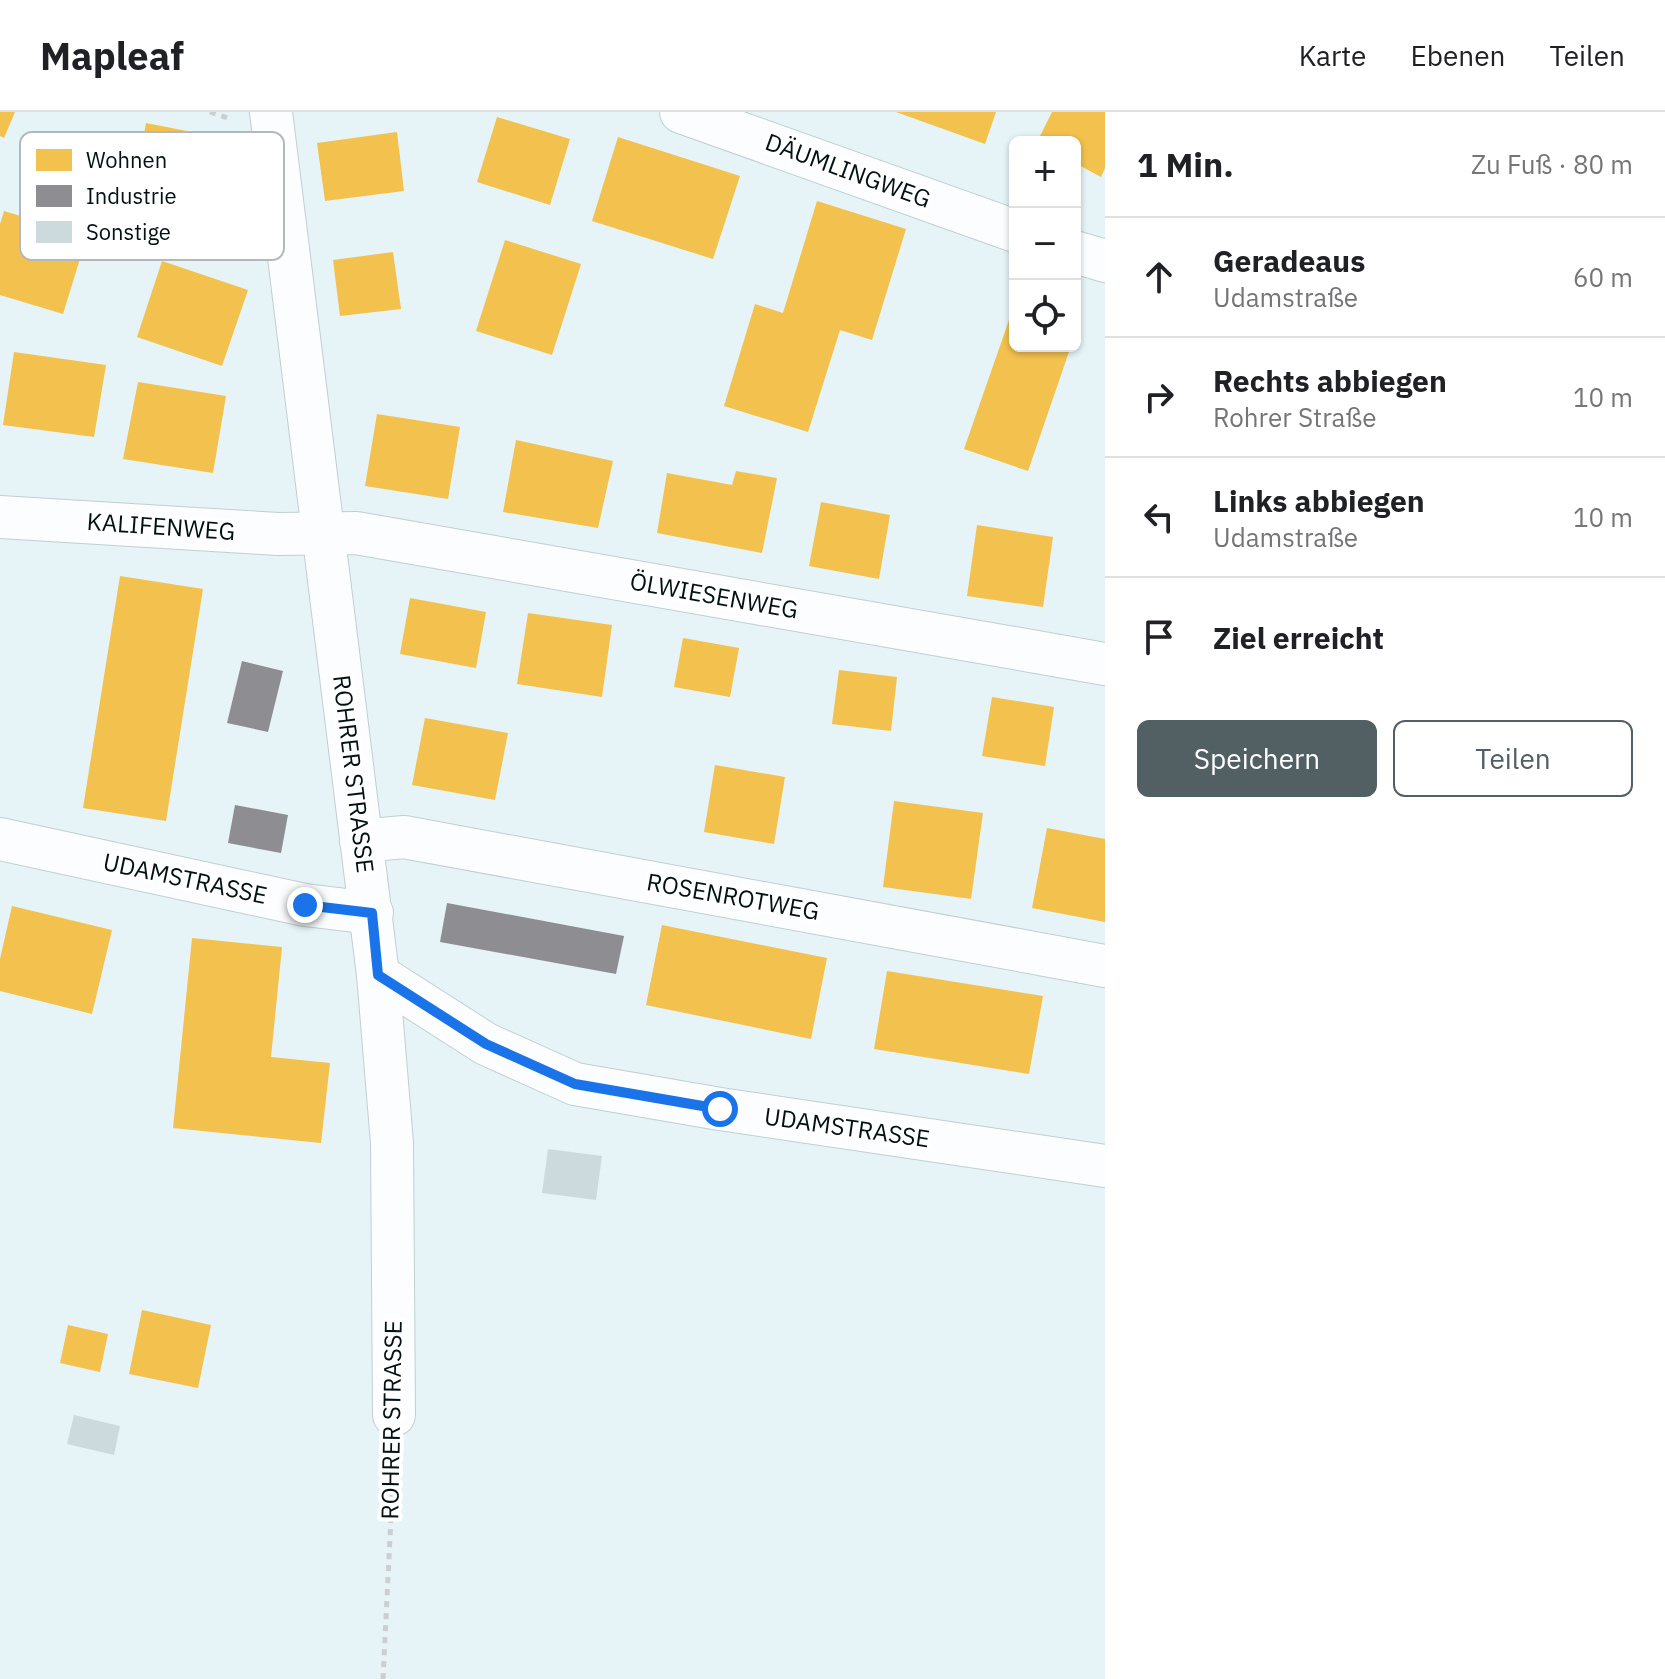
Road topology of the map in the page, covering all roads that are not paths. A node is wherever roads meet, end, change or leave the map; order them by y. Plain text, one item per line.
1 (271, 112) edge
2 (681, 112) edge
3 (273, 132) edge
4 (284, 220) edge
5 (1009, 229) edge
6 (1081, 254) edge
7 (1105, 261) edge
8 (0, 517) edge
9 (322, 534) junction
10 (1105, 664) edge
11 (0, 839) edge
12 (361, 841) junction
13 (372, 913) junction
14 (1105, 966) edge
15 (378, 975) junction
16 (1105, 1166) edge
17 (394, 1415) road end

1 - 3 street, ROHRER STRASSE
2 - 5 street, DÄUMLINGWEG
4 - 9 street, ROHRER STRASSE
6 - 7 street
8 - 9 street, KALIFENWEG
9 - 10 street, ÖLWIESENWEG
9 - 12 street, ROHRER STRASSE
11 - 13 street, UDAMSTRASSE
12 - 13 street, ROHRER STRASSE
12 - 14 street, ROSENROTWEG
13 - 15 street, ROHRER STRASSE
15 - 16 street, UDAMSTRASSE
15 - 17 street, ROHRER STRASSE

